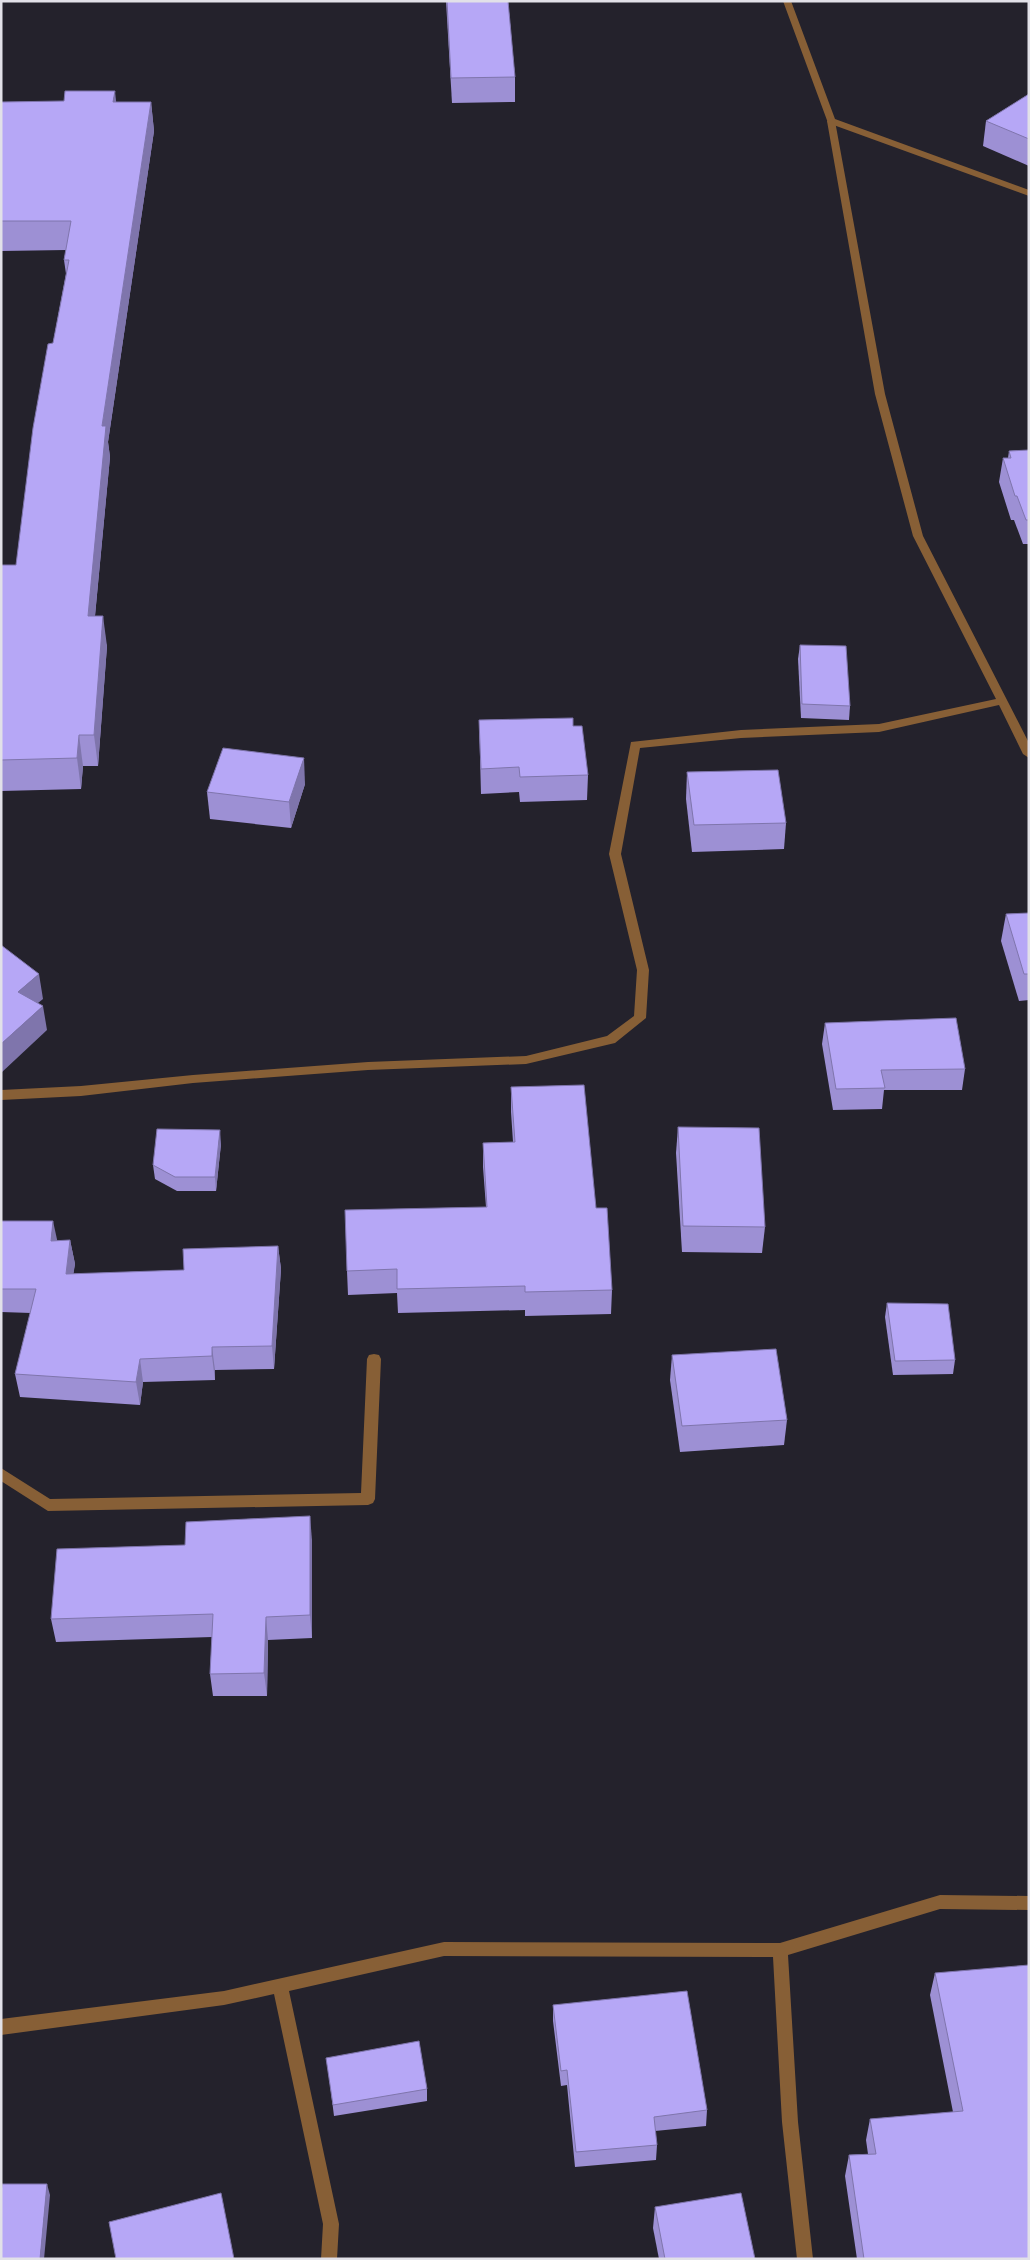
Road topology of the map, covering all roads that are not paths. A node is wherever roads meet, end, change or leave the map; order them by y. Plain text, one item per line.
1 (787, 1) edge
2 (831, 121) junction
3 (1029, 194) edge
4 (1002, 701) junction
5 (1029, 754) edge
6 (1, 1095) edge
7 (374, 1359) dead end
8 (1, 1474) edge
9 (1029, 1903) edge
10 (780, 1950) junction
11 (280, 1985) junction
12 (1, 2027) edge
13 (329, 2259) edge
14 (805, 2259) edge

1 - 2 street
2 - 3 street
2 - 4 street
4 - 5 street
4 - 6 street
7 - 8 street
9 - 10 street
10 - 11 street
10 - 14 street
11 - 12 street
11 - 13 street

